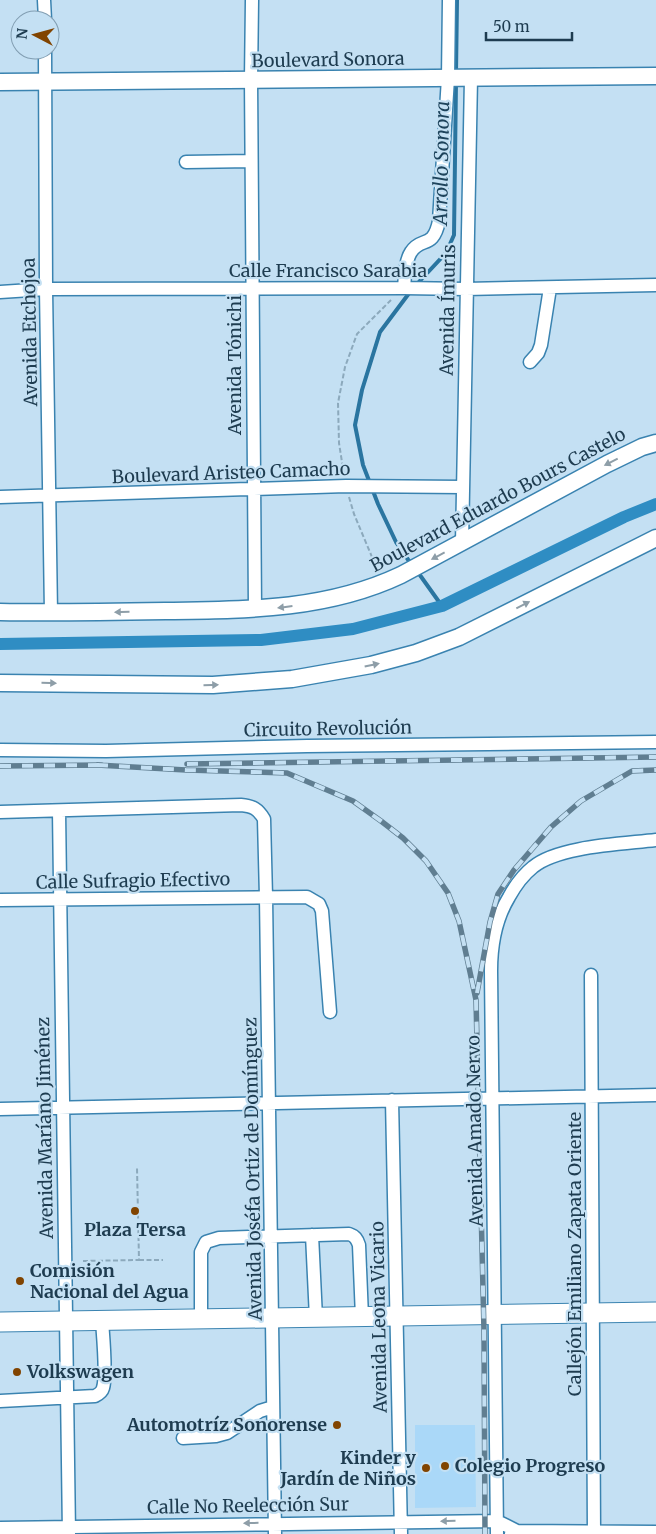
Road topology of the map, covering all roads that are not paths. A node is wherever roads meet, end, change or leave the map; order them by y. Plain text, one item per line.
1 (252, 0) edge
2 (449, 0) edge
3 (45, 60) edge
4 (656, 76) edge
5 (448, 78) junction
6 (471, 78) junction
7 (251, 80) junction
8 (0, 82) edge
9 (46, 82) junction
10 (186, 162) dead end
11 (252, 162) junction
12 (656, 285) edge
13 (252, 288) junction
14 (404, 288) junction
15 (550, 288) junction
16 (46, 289) junction
17 (466, 289) junction
18 (0, 292) edge
19 (530, 362) dead end
20 (656, 443) edge
21 (463, 487) junction
22 (253, 489) junction
23 (50, 495) junction
24 (0, 497) edge
25 (656, 538) edge
26 (462, 543) junction
27 (255, 609) junction
28 (0, 612) edge
29 (51, 613) junction
30 (0, 683) edge
31 (656, 742) edge
32 (0, 750) edge
33 (59, 811) junction
34 (0, 812) edge
35 (656, 840) edge
36 (266, 897) junction
37 (60, 899) junction
38 (0, 900) edge
39 (591, 975) dead end
40 (330, 1012) dead end
41 (656, 1095) edge
42 (592, 1096) junction
43 (492, 1098) junction
44 (392, 1100) junction
45 (269, 1103) junction
46 (63, 1108) junction
47 (0, 1109) edge
48 (312, 1235) junction
49 (271, 1236) junction
50 (656, 1312) edge
51 (592, 1313) junction
52 (494, 1314) junction
53 (396, 1316) junction
54 (362, 1317) junction
55 (272, 1318) junction
56 (316, 1318) junction
57 (201, 1319) junction
58 (102, 1320) junction
59 (66, 1321) junction
60 (0, 1322) edge
61 (67, 1397) junction
62 (0, 1401) edge
63 (273, 1407) junction
64 (183, 1438) dead end
65 (497, 1521) junction
66 (0, 1528) edge
67 (400, 1528) edge
68 (275, 1529) edge
69 (69, 1530) edge
70 (656, 1532) edge
71 (514, 1533) edge
72 (594, 1533) edge
73 (497, 1534) edge

1 - 7 street, Avenida Tónichi
2 - 5 street
3 - 9 street, Avenida Etchojoa
4 - 6 main road, Boulevard Sonora
5 - 6 main road, Boulevard Sonora
5 - 7 main road, Boulevard Sonora
5 - 14 street
6 - 17 street, Avenida Ímuris
7 - 9 main road, Boulevard Sonora
7 - 11 street, Avenida Tónichi
8 - 9 main road, Boulevard Sonora
9 - 16 street, Avenida Etchojoa
10 - 11 street
11 - 13 street, Avenida Tónichi
12 - 15 street, Calle Francisco Sarabia
13 - 14 street, Calle Francisco Sarabia
13 - 16 street, Calle Francisco Sarabia
13 - 22 street, Avenida Tónichi
14 - 17 street, Calle Francisco Sarabia
15 - 17 street, Calle Francisco Sarabia
15 - 19 street
16 - 18 street, Calle Francisco Sarabia
16 - 23 street, Avenida Etchojoa
17 - 21 street, Avenida Ímuris
20 -> 26 main road, Boulevard Eduardo Bours Castelo
21 - 22 street, Boulevard Aristeo Camacho
21 - 26 street, Avenida Ímuris
22 - 23 street, Boulevard Aristeo Camacho
22 - 27 street, Avenida Tónichi
23 - 24 street, Boulevard Aristeo Camacho
23 - 29 street, Avenida Etchojoa
30 -> 25 main road
26 -> 27 main road, Boulevard Eduardo Bours Castelo
27 -> 29 main road, Boulevard Eduardo Bours Castelo
28 - 29 main road, Boulevard Eduardo Bours Castelo
31 - 32 street, Circuito Revolución
33 - 34 street
33 - 36 street, Avenida Joséfa Ortiz de Domínguez
33 - 37 street, Avenida Maríano Jiménez
35 - 43 street, Avenida Amado Nervo
36 - 37 street, Calle Sufragio Efectivo
36 - 40 street, Calle Sufragio Efectivo
36 - 45 street, Avenida Joséfa Ortiz de Domínguez
37 - 38 street, Calle Sufragio Efectivo
37 - 46 street, Avenida Maríano Jiménez
39 - 42 street, Callejón Emiliano Zapata Oriente
41 - 42 street
42 - 43 street
42 - 51 street, Callejón Emiliano Zapata Oriente
43 - 44 street
43 - 52 street, Avenida Amado Nervo
44 - 45 street
44 - 53 street, Avenida Leona Vicario
45 - 46 street
45 - 49 street, Avenida Joséfa Ortiz de Domínguez
46 - 47 street
46 - 59 street, Avenida Maríano Jiménez
48 - 49 street
48 - 54 street
48 - 56 street
49 - 55 street, Avenida Joséfa Ortiz de Domínguez
49 - 57 street
50 - 51 highway
51 - 52 highway
51 - 72 street, Callejón Emiliano Zapata Oriente
52 - 53 highway
52 - 65 street, Avenida Amado Nervo
53 - 54 highway
53 - 67 street, Avenida Leona Vicario
54 - 56 highway
55 - 56 highway
55 - 57 highway
55 - 63 street, Avenida Joséfa Ortiz de Domínguez
57 - 58 highway
58 - 59 highway
58 - 61 street
59 - 60 highway
59 - 61 street, Avenida Maríano Jiménez
61 - 62 street
61 - 69 street, Avenida Maríano Jiménez
63 - 64 street
63 - 68 street, Avenida Joséfa Ortiz de Domínguez
65 -> 67 street, Calle No Reelección Sur
65 - 71 street
65 - 73 street, Avenida Amado Nervo
66 - 69 street, Calle No Reelección Sur
67 - 68 street, Calle No Reelección Sur
68 -> 69 street, Calle No Reelección Sur
70 - 72 street
71 - 72 street

